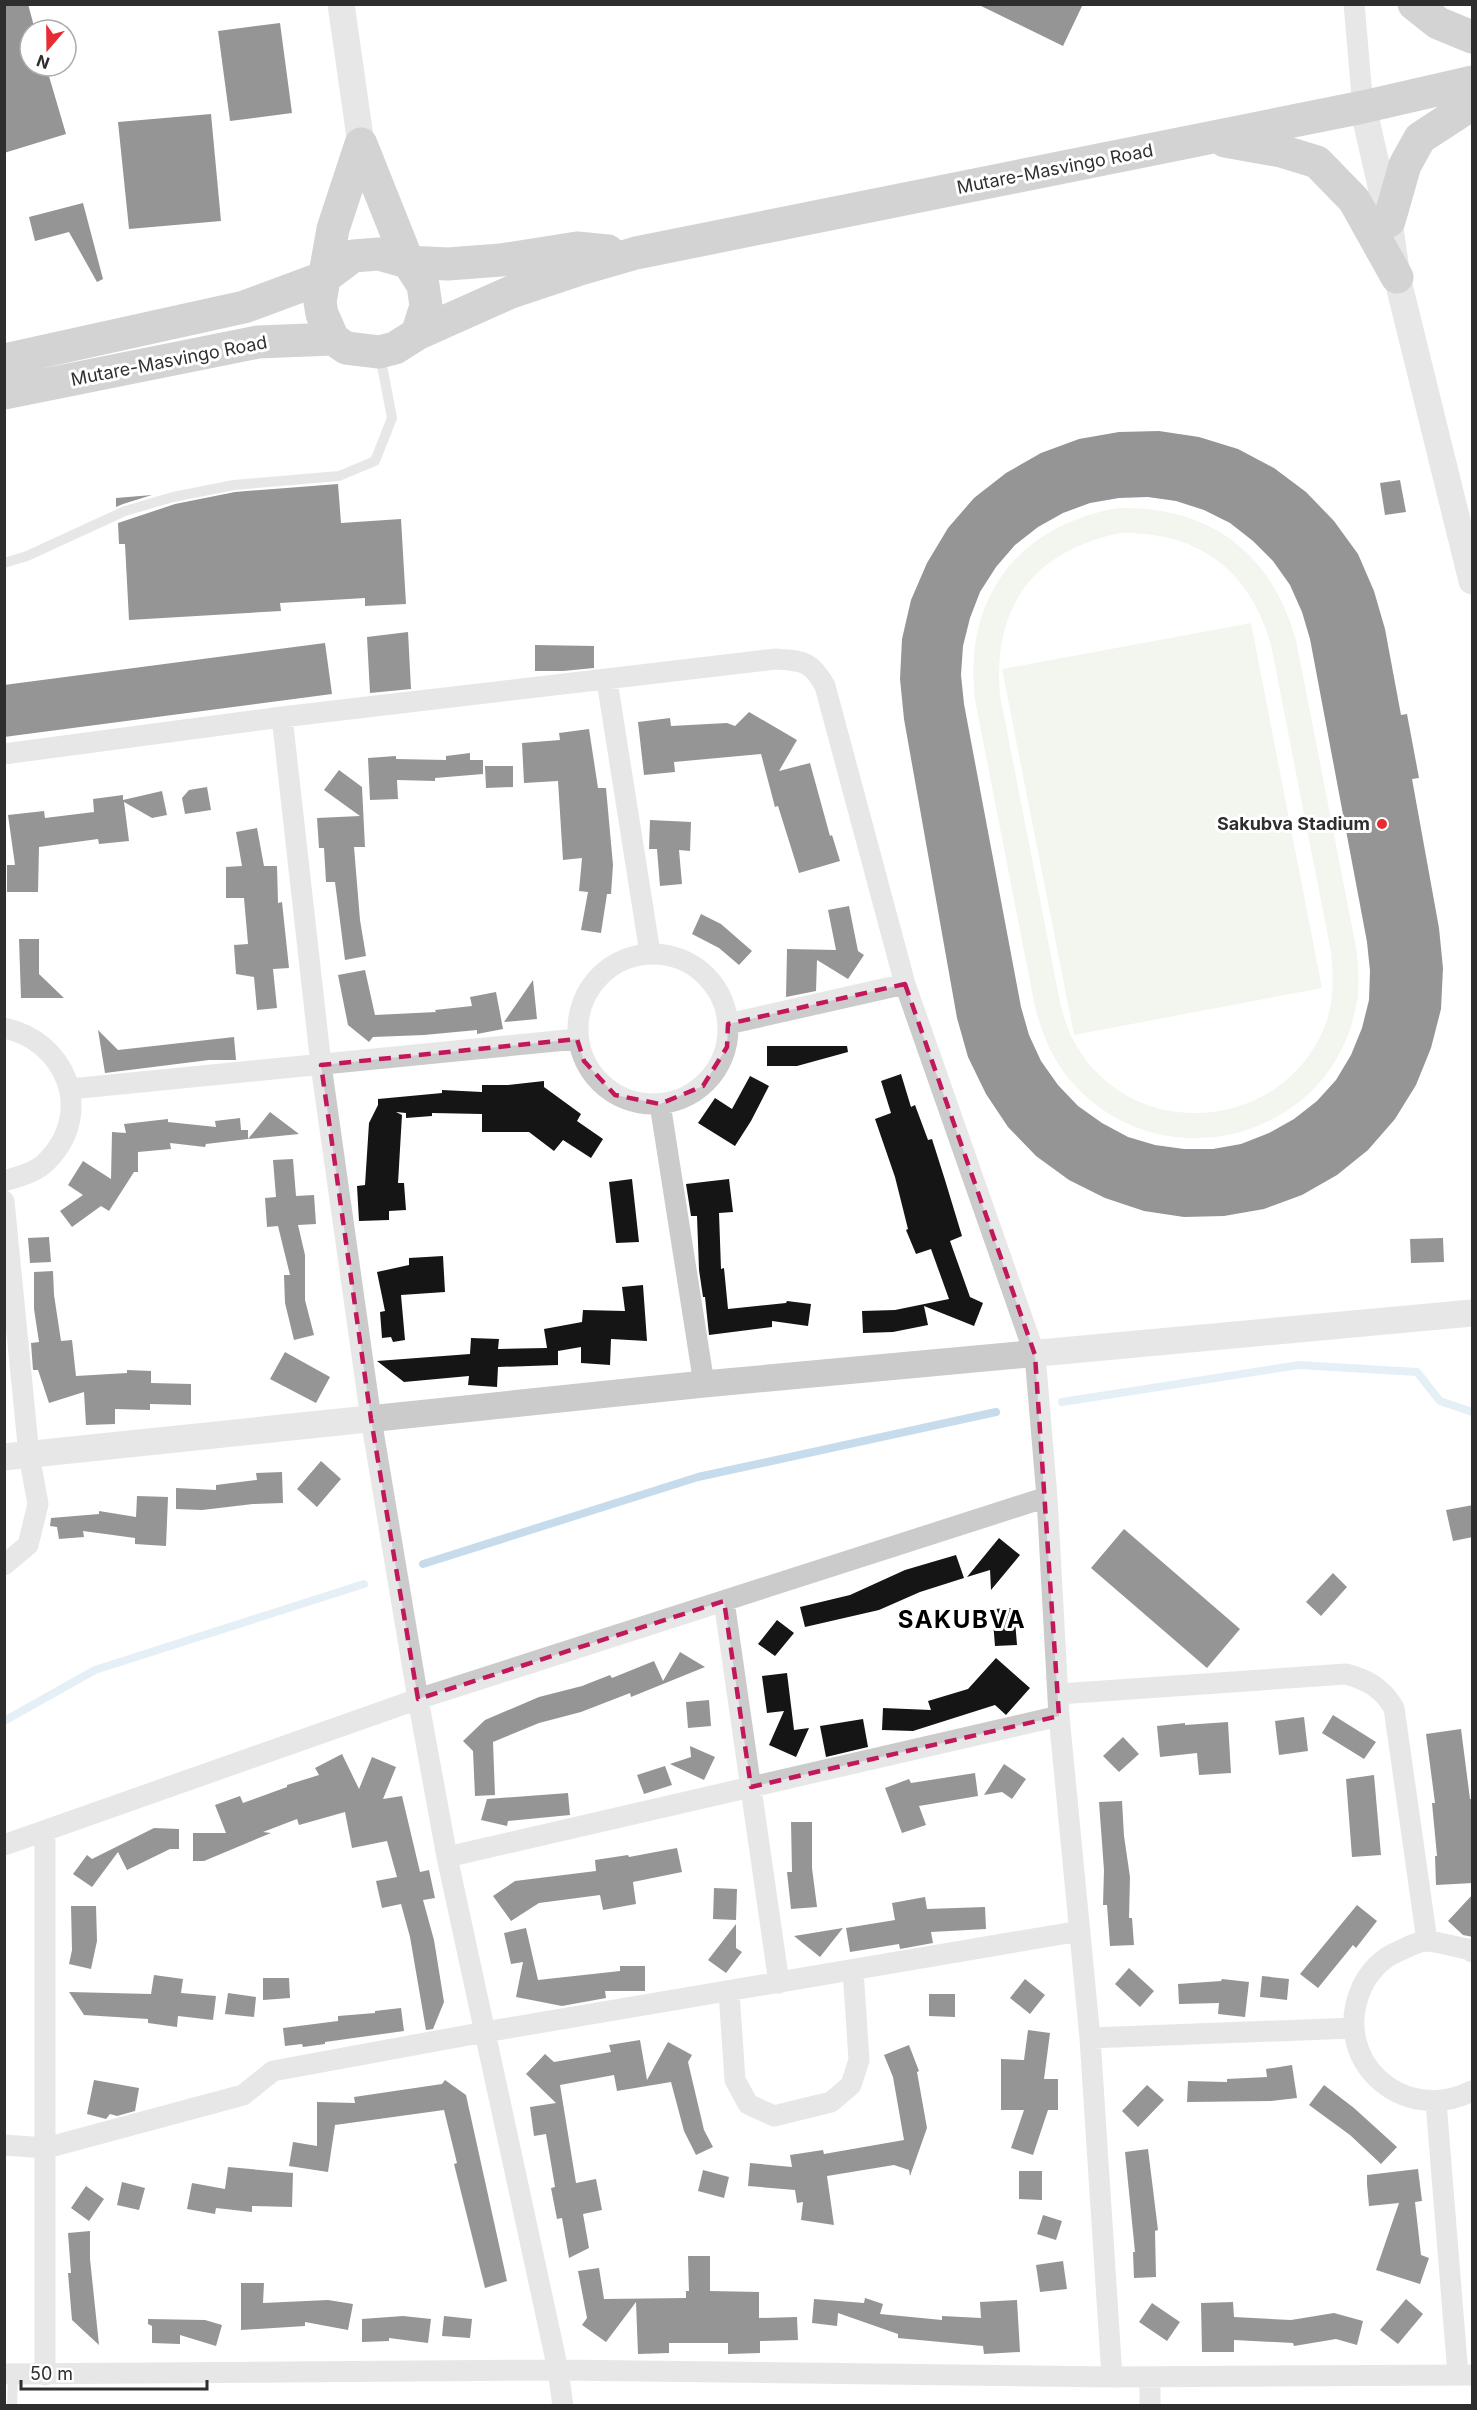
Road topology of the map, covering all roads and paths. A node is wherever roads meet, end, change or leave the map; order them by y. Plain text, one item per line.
1 (341, 4) edge
2 (1354, 4) edge
3 (1414, 4) edge
4 (1473, 37) edge
5 (1473, 82) edge
6 (1473, 104) edge
7 (1364, 107) junction
8 (1207, 138) junction
9 (362, 144) junction
10 (1389, 221) junction
11 (636, 253) junction
12 (408, 262) junction
13 (325, 277) junction
14 (1397, 277) junction
15 (417, 334) junction
16 (333, 339) junction
17 (379, 352) junction
18 (4, 360) edge
19 (4, 393) edge
20 (1470, 553) edge
21 (4, 563) edge
22 (1473, 581) edge
23 (607, 681) junction
24 (282, 717) junction
25 (4, 754) edge
26 (650, 953) junction
27 (905, 984) junction
28 (728, 1024) junction
29 (4, 1028) edge
30 (577, 1039) junction
31 (321, 1065) junction
32 (70, 1089) junction
33 (660, 1104) junction
34 (4, 1181) edge
35 (4, 1201) edge
36 (1473, 1313) edge
37 (1035, 1355) junction
38 (704, 1384) junction
39 (371, 1419) junction
40 (17, 1456) edge
41 (1047, 1497) junction
42 (4, 1564) edge
43 (724, 1601) junction
44 (1059, 1694) junction
45 (418, 1699) junction
46 (1059, 1716) junction
47 (751, 1787) junction
48 (45, 1831) junction
49 (4, 1845) edge
50 (447, 1857) junction
51 (1080, 1931) junction
52 (1427, 1941) junction
53 (1473, 1953) edge
54 (853, 1970) junction
55 (779, 1983) junction
56 (729, 1992) junction
57 (1354, 2028) junction
58 (485, 2032) junction
59 (1090, 2038) junction
60 (1473, 2091) edge
61 (1436, 2102) junction
62 (4, 2145) edge
63 (46, 2148) junction
64 (558, 2370) junction
65 (9, 2374) edge
66 (45, 2375) junction
67 (1465, 2375) edge
68 (1112, 2377) junction
69 (1150, 2377) junction
70 (12, 2406) edge
71 (563, 2406) edge
72 (1150, 2406) edge

1 - 9 street
2 - 7 street
3 - 4 highway
5 - 7 highway, Mutare-Masvingo Road
6 - 10 highway
7 - 8 highway, Mutare-Masvingo Road
7 - 10 street
8 - 11 highway, Mutare-Masvingo Road
8 - 14 highway
9 - 12 highway
9 - 13 highway
10 - 14 street
11 - 12 highway, Mutare-Masvingo Road
11 - 15 highway, Mutare-Masvingo Road
12 - 13 highway, Mutare-Masvingo Road
12 - 15 highway
13 - 16 highway
13 - 18 highway, Mutare-Masvingo Road
14 - 20 street
15 - 17 highway, Mutare-Masvingo Road
16 - 17 highway, Mutare-Masvingo Road
16 - 19 highway, Mutare-Masvingo Road
17 - 21 lane
20 - 22 street
23 - 24 street
23 - 26 street
23 - 27 street
24 - 25 street
24 - 31 street
26 - 28 street
26 - 30 street
27 - 28 street
27 - 37 street
28 - 33 street
29 - 32 street
30 - 31 street
30 - 33 street
31 - 32 street
31 - 39 street
32 - 34 street
33 - 38 street
35 - 40 street
36 - 37 street
37 - 38 street
37 - 41 street
38 - 39 street
39 - 40 street
39 - 45 street
40 - 42 street
41 - 43 street
41 - 44 street
43 - 45 street
43 - 47 street
44 - 46 street
44 - 52 street
45 - 48 street
45 - 50 street
46 - 47 street
46 - 51 street
47 - 50 street
47 - 55 street
48 - 49 street
48 - 63 street
50 - 58 street
51 - 54 street
51 - 59 street
52 - 53 street
52 - 57 street
54 - 55 street
54 - 56 street
55 - 56 street
56 - 58 street
57 - 59 street
57 - 61 street
58 - 63 street
58 - 64 street
59 - 68 street
60 - 61 street
61 - 67 street
62 - 63 street
63 - 66 street
64 - 66 street
64 - 68 street
64 - 71 street
65 - 66 street
65 - 70 lane
67 - 69 street
68 - 69 street
69 - 72 street

